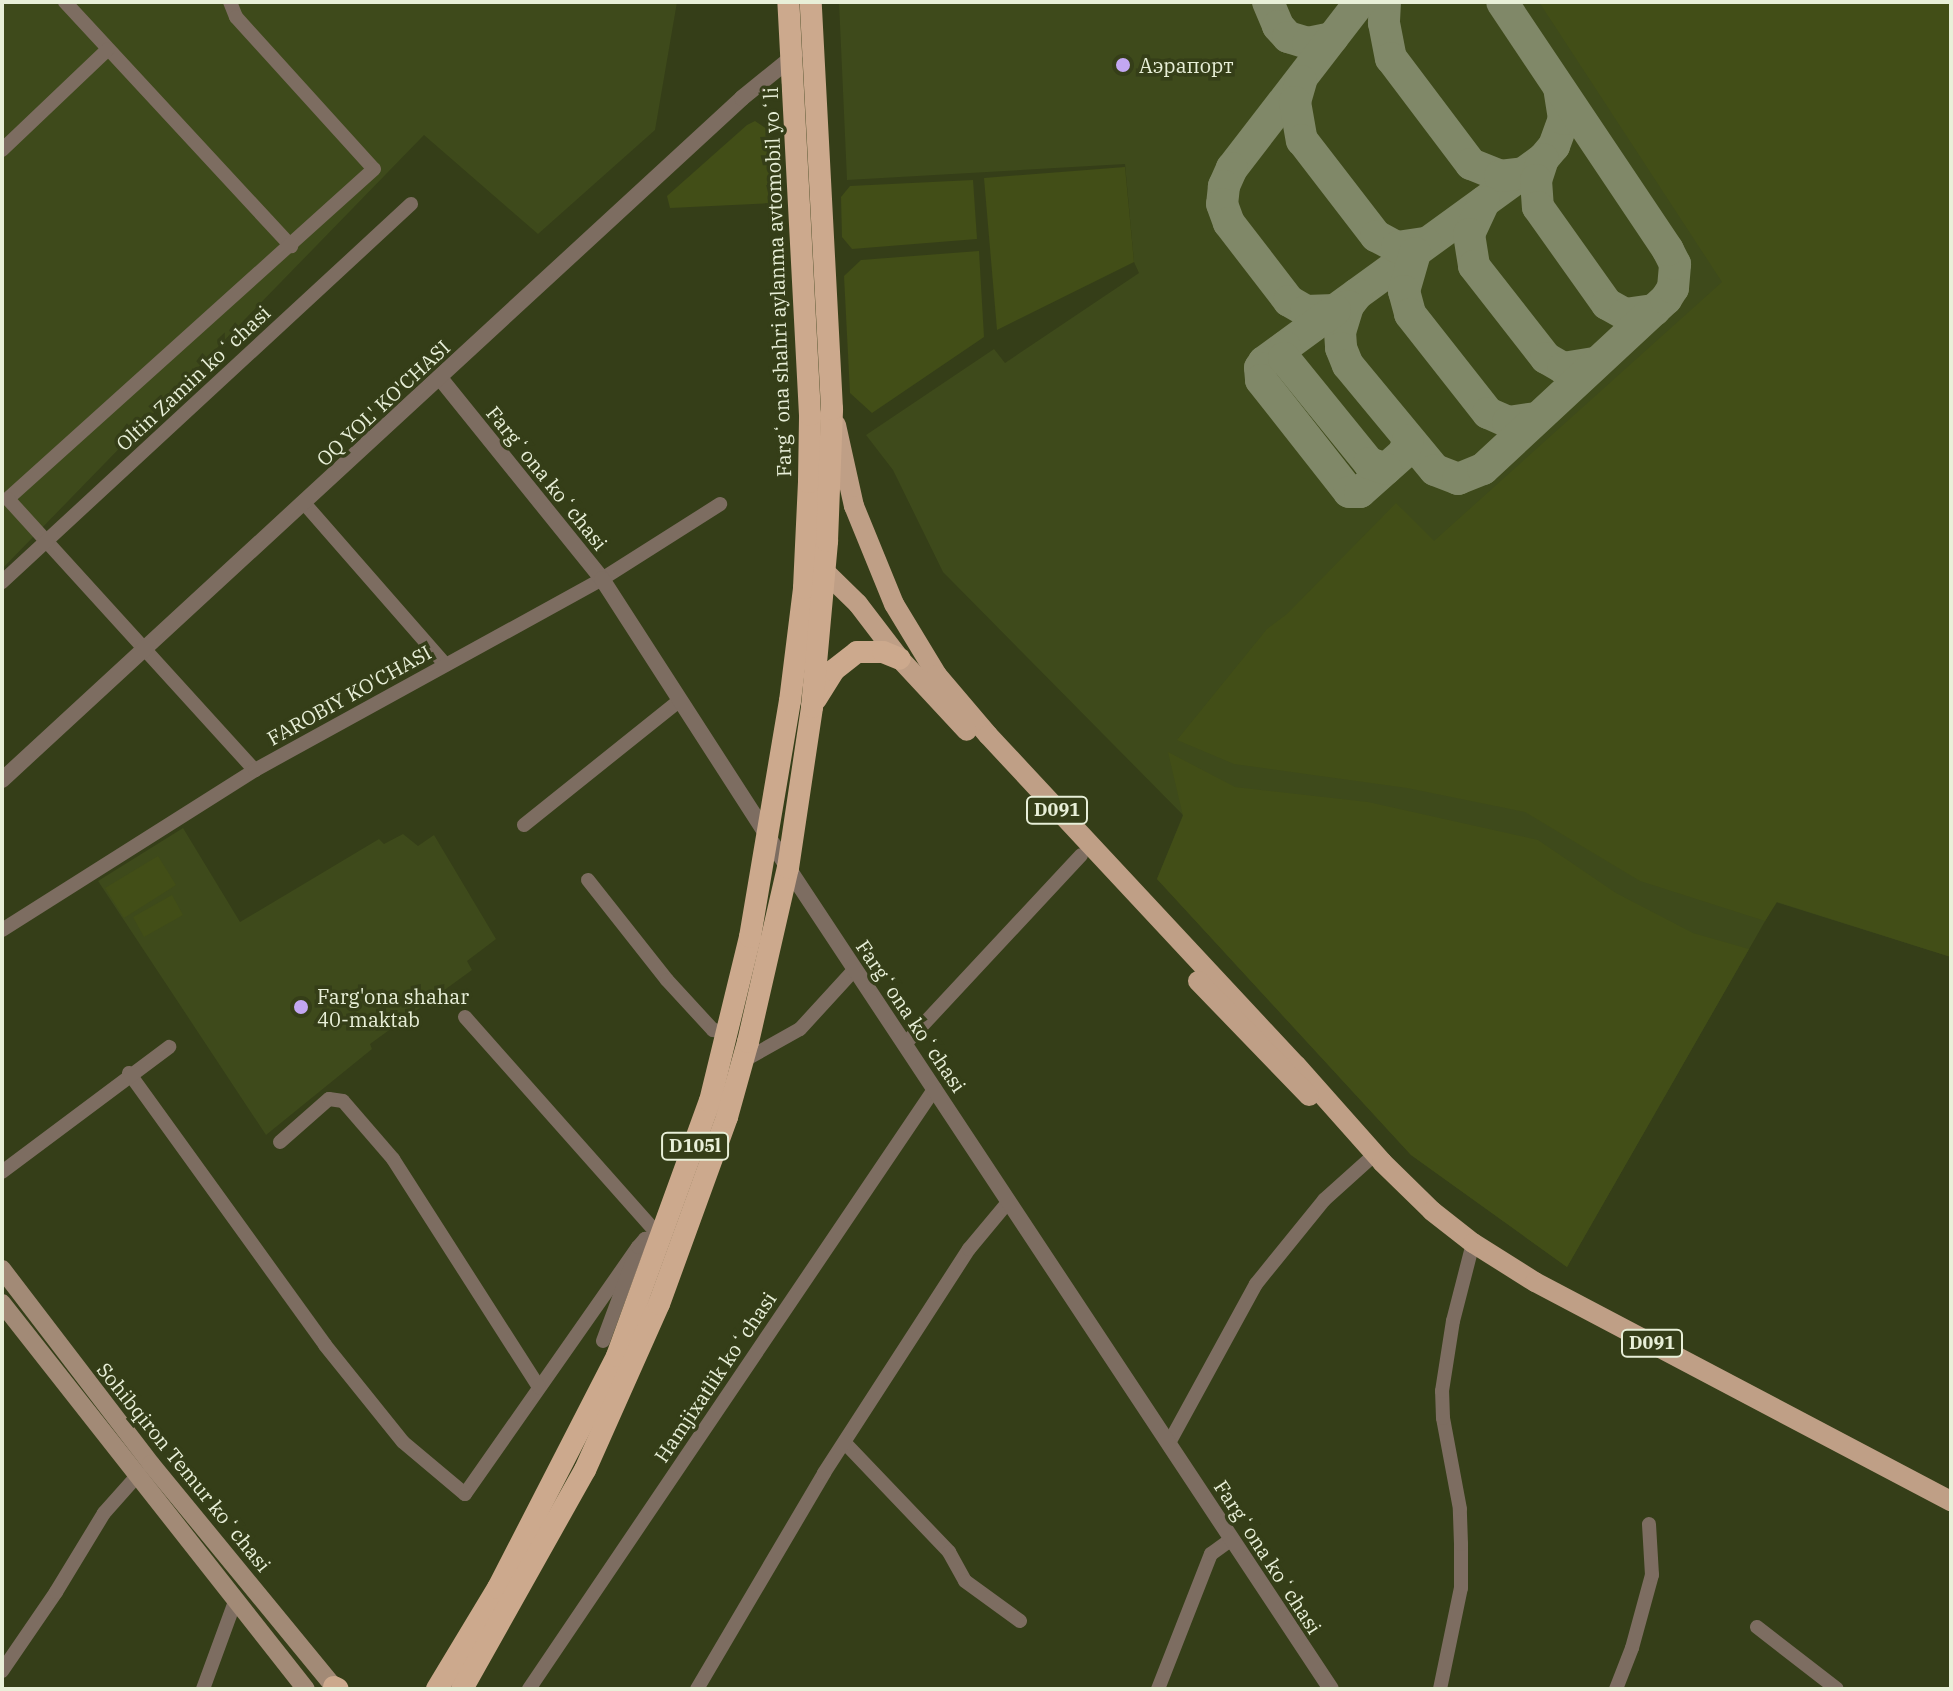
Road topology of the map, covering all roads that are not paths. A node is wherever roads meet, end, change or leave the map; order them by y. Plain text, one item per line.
1 (65, 2) edge
2 (230, 2) edge
3 (788, 2) edge
4 (811, 2) edge
5 (108, 49) junction
6 (802, 53) junction
7 (2, 150) edge
8 (411, 204) dead end
9 (291, 246) junction
10 (440, 378) junction
11 (832, 409) junction
12 (304, 503) junction
13 (720, 504) dead end
14 (47, 541) junction
15 (803, 555) junction
16 (824, 568) junction
17 (602, 579) junction
18 (2, 582) edge
19 (146, 649) junction
20 (900, 659) junction
21 (446, 665) junction
22 (680, 700) junction
23 (812, 707) junction
24 (255, 770) junction
25 (2, 780) edge
26 (524, 825) dead end
27 (770, 837) junction
28 (1081, 855) junction
29 (788, 868) junction
30 (588, 880) dead end
31 (2, 930) edge
32 (855, 969) junction
33 (465, 1017) dead end
34 (728, 1032) junction
35 (905, 1044) junction
36 (169, 1047) dead end
37 (743, 1061) junction
38 (129, 1073) junction
39 (935, 1088) junction
40 (280, 1142) dead end
41 (1375, 1154) junction
42 (2, 1172) edge
43 (1009, 1201) junction
44 (662, 1239) junction
45 (1473, 1243) junction
46 (638, 1247) junction
47 (2, 1269) edge
48 (2, 1303) edge
49 (603, 1341) dead end
50 (539, 1387) junction
51 (845, 1443) junction
52 (1169, 1443) junction
53 (137, 1476) junction
54 (1951, 1501) edge
55 (1649, 1524) dead end
56 (1232, 1539) junction
57 (236, 1599) junction
58 (1020, 1621) dead end
59 (1757, 1627) dead end
60 (2, 1671) edge
61 (1816, 1683) edge
62 (336, 1688) edge
63 (203, 1689) edge
64 (306, 1689) edge
65 (437, 1689) edge
66 (462, 1689) edge
67 (529, 1689) edge
68 (697, 1689) edge
69 (1158, 1689) edge
70 (1331, 1689) edge
71 (1440, 1689) edge
72 (1616, 1689) edge
73 (1837, 1689) edge

1 - 5 street
2 - 9 street
3 - 6 highway, Fargʻona shahri aylanma avtomobil yoʻli / D091
4 - 6 highway, Fargʻona shahri aylanma avtomobil yoʻli / D091
5 - 7 street
5 - 9 street
6 - 10 street, OQ YOL' KO'CHASI
6 - 11 highway, Fargʻona shahri aylanma avtomobil yoʻli / D091
6 - 15 highway, Fargʻona shahri aylanma avtomobil yoʻli / D091
8 - 14 street, Oltin Zamin koʻchasi
9 - 14 street
10 - 12 street, OQ YOL' KO'CHASI
10 - 17 street, Fargʻona koʻchasi
11 - 16 highway, Fargʻona shahri aylanma avtomobil yoʻli / D091
11 - 41 main road, D091
12 - 19 street, OQ YOL' KO'CHASI
12 - 21 street
13 - 17 street, FAROBIY KO'CHASI
14 - 18 street, Oltin Zamin koʻchasi
14 - 19 street
15 - 16 main road, D091
15 - 27 highway, Fargʻona shahri aylanma avtomobil yoʻli / D105l
16 - 20 main road, D091
16 - 23 highway, Fargʻona shahri aylanma avtomobil yoʻli / D105l
17 - 21 street, FAROBIY KO'CHASI
17 - 22 street, Fargʻona koʻchasi
19 - 24 street
19 - 25 street, OQ YOL' KO'CHASI
20 - 23 highway
20 - 28 main road, D091
21 - 24 street, FAROBIY KO'CHASI
22 - 26 street
22 - 27 street, Fargʻona koʻchasi
23 - 29 highway, Fargʻona shahri aylanma avtomobil yoʻli / D105l
24 - 31 street, FAROBIY KO'CHASI
27 - 29 street, Fargʻona koʻchasi
27 - 34 highway, Fargʻona shahri aylanma avtomobil yoʻli / D105l
28 - 35 street
28 - 41 main road, D091
29 - 32 street, Fargʻona koʻchasi
29 - 37 highway, Fargʻona shahri aylanma avtomobil yoʻli / D105l
30 - 34 street
32 - 35 street, Fargʻona koʻchasi
32 - 37 street
33 - 44 street
34 - 44 highway, Fargʻona shahri aylanma avtomobil yoʻli / D105l
35 - 39 street, Fargʻona koʻchasi
36 - 38 street
37 - 66 highway, Fargʻona shahri aylanma avtomobil yoʻli / D105l
38 - 42 street
38 - 50 street
39 - 43 street, Fargʻona koʻchasi
39 - 67 street, Hamjixatlik koʻchasi
40 - 50 street
41 - 45 main road, D091
41 - 52 street
43 - 51 street
43 - 52 street, Fargʻona koʻchasi
44 - 46 street
44 - 65 highway, Fargʻona shahri aylanma avtomobil yoʻli / D105l
45 - 54 main road, D091
45 - 71 street
46 - 49 street
46 - 50 street
47 - 62 main road, Sohibqiron Temur koʻchasi
48 - 53 main road, Sohibqiron Temur koʻchasi
51 - 58 street
51 - 68 street
52 - 56 street, Fargʻona koʻchasi
53 - 57 main road, Sohibqiron Temur koʻchasi
53 - 60 street
55 - 72 street
56 - 69 street
56 - 70 street, Fargʻona koʻchasi
57 - 63 street
57 - 64 main road, Sohibqiron Temur koʻchasi
59 - 61 street
61 - 73 street

